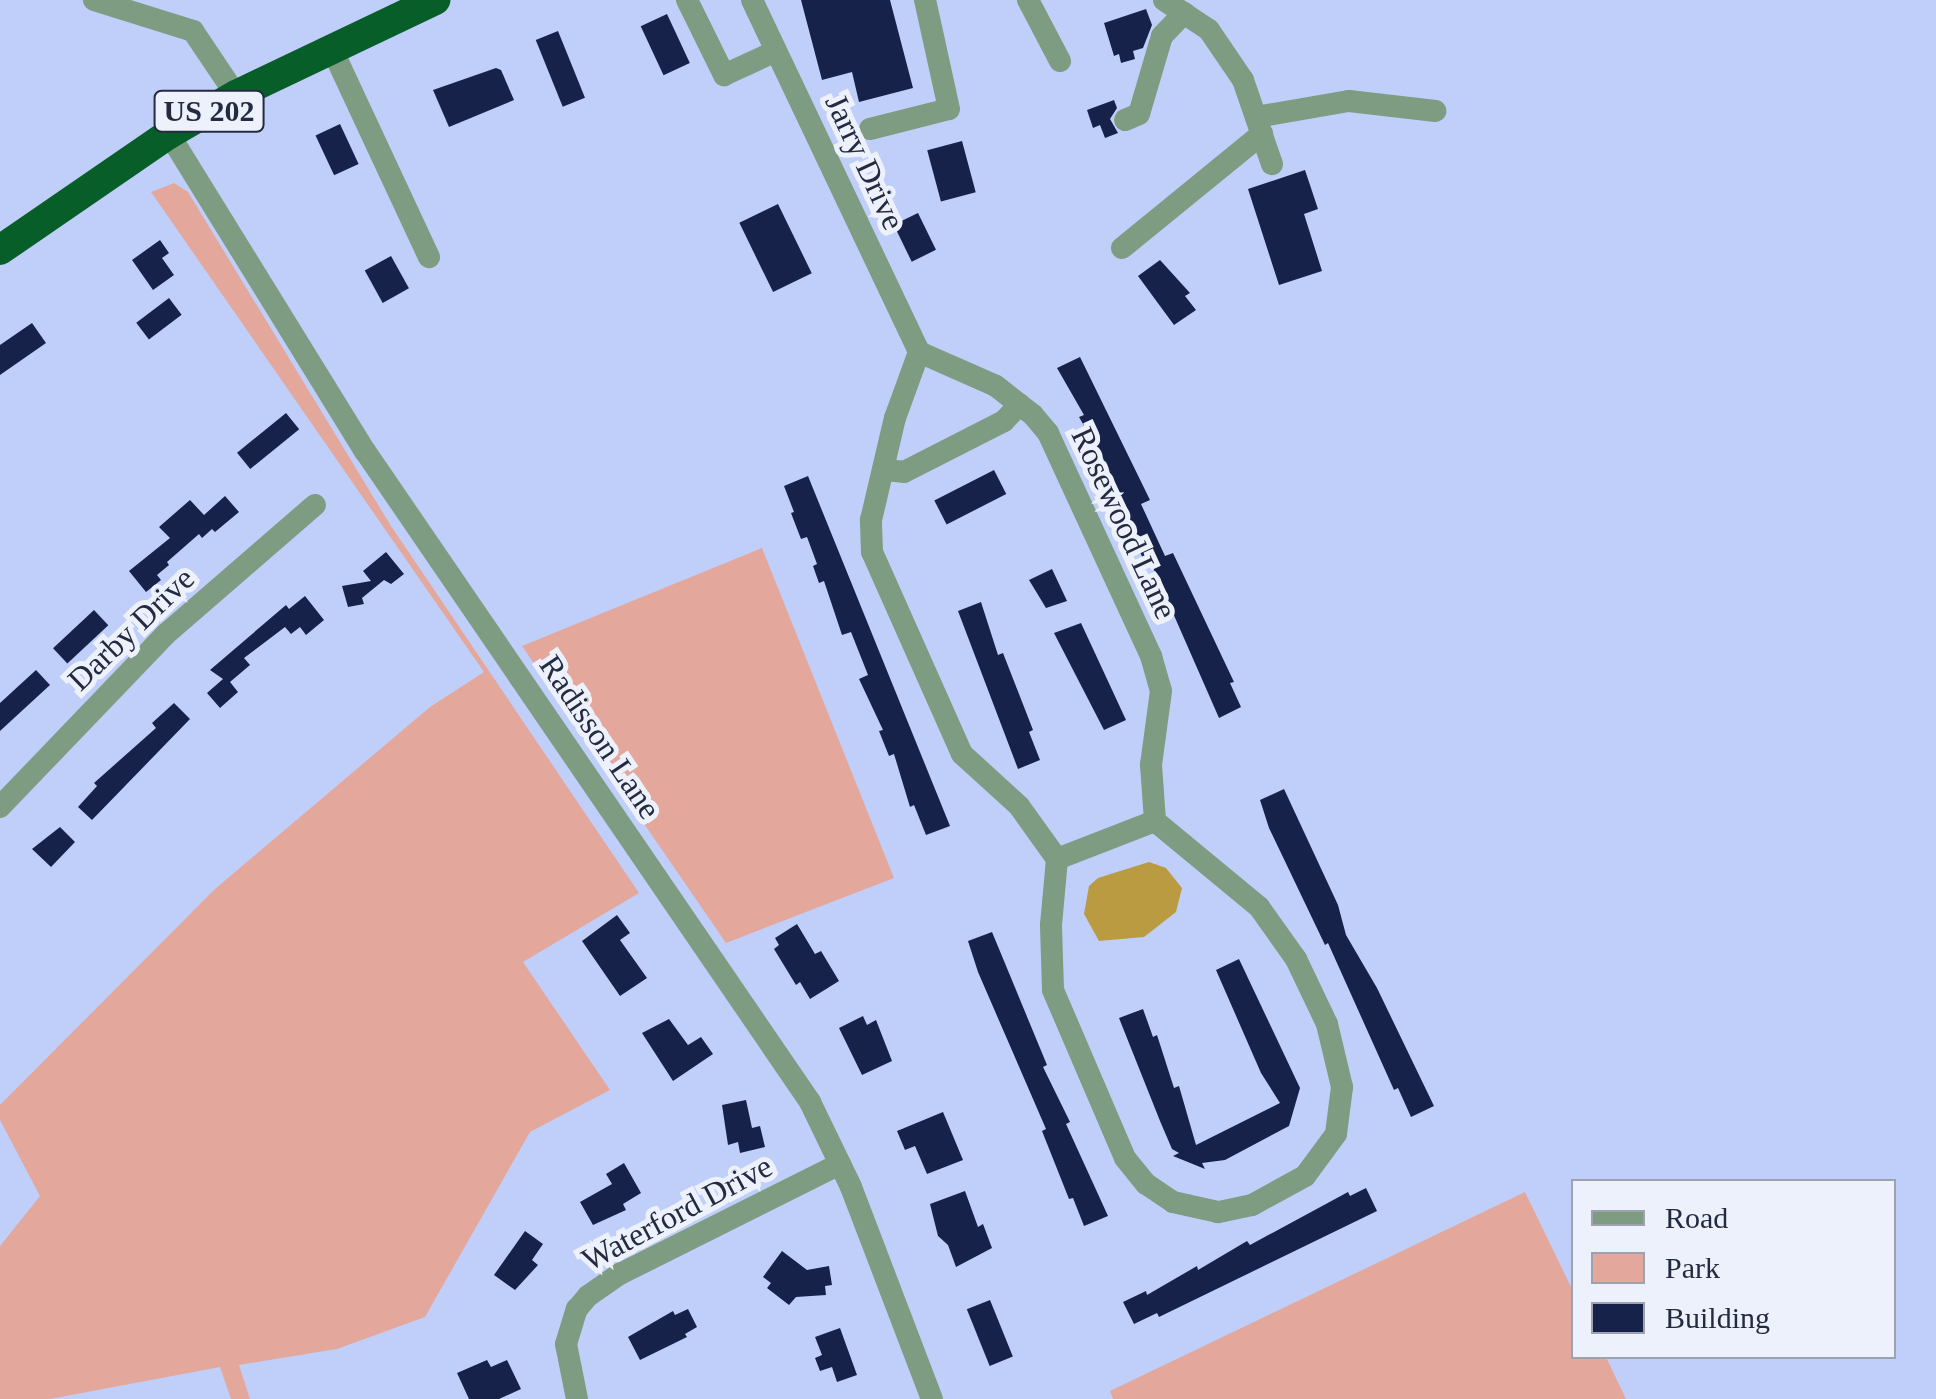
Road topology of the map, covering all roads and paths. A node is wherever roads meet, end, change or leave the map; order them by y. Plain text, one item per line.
1 (94, 0) edge
2 (435, 0) edge
3 (687, 0) edge
4 (752, 0) edge
5 (924, 0) edge
6 (1028, 0) edge
7 (1164, 0) edge
8 (1184, 14) junction
9 (331, 46) junction
10 (776, 51) junction
11 (1060, 61) dead end
12 (236, 95) junction
13 (1435, 111) dead end
14 (1125, 120) dead end
15 (1259, 126) junction
16 (870, 129) dead end
17 (169, 134) junction
18 (1272, 164) dead end
19 (1122, 248) dead end
20 (0, 250) edge
21 (429, 256) dead end
22 (919, 352) junction
23 (1020, 404) junction
24 (883, 470) junction
25 (314, 506) dead end
26 (0, 807) edge
27 (1155, 821) junction
28 (1057, 859) junction
29 (840, 1164) junction
30 (577, 1399) edge
31 (932, 1399) edge

1 - 12 street
2 - 9 highway, US 202
3 - 10 street
4 - 10 street, Jarry Drive
5 - 16 street
6 - 11 street
7 - 8 street
8 - 14 street
8 - 15 street
9 - 12 highway, US 202
9 - 21 street
10 - 22 street, Jarry Drive
12 - 17 highway, US 202
13 - 15 street
15 - 18 street
15 - 19 street
17 - 20 highway, US 202
17 - 29 street, Radisson Lane
22 - 23 street, Rosewood Lane
22 - 24 street
23 - 24 street
23 - 27 street, Rosewood Lane
24 - 28 street
25 - 26 street, Darby Drive
27 - 28 street
27 - 28 street
29 - 30 street, Waterford Drive
29 - 31 street, Radisson Lane

